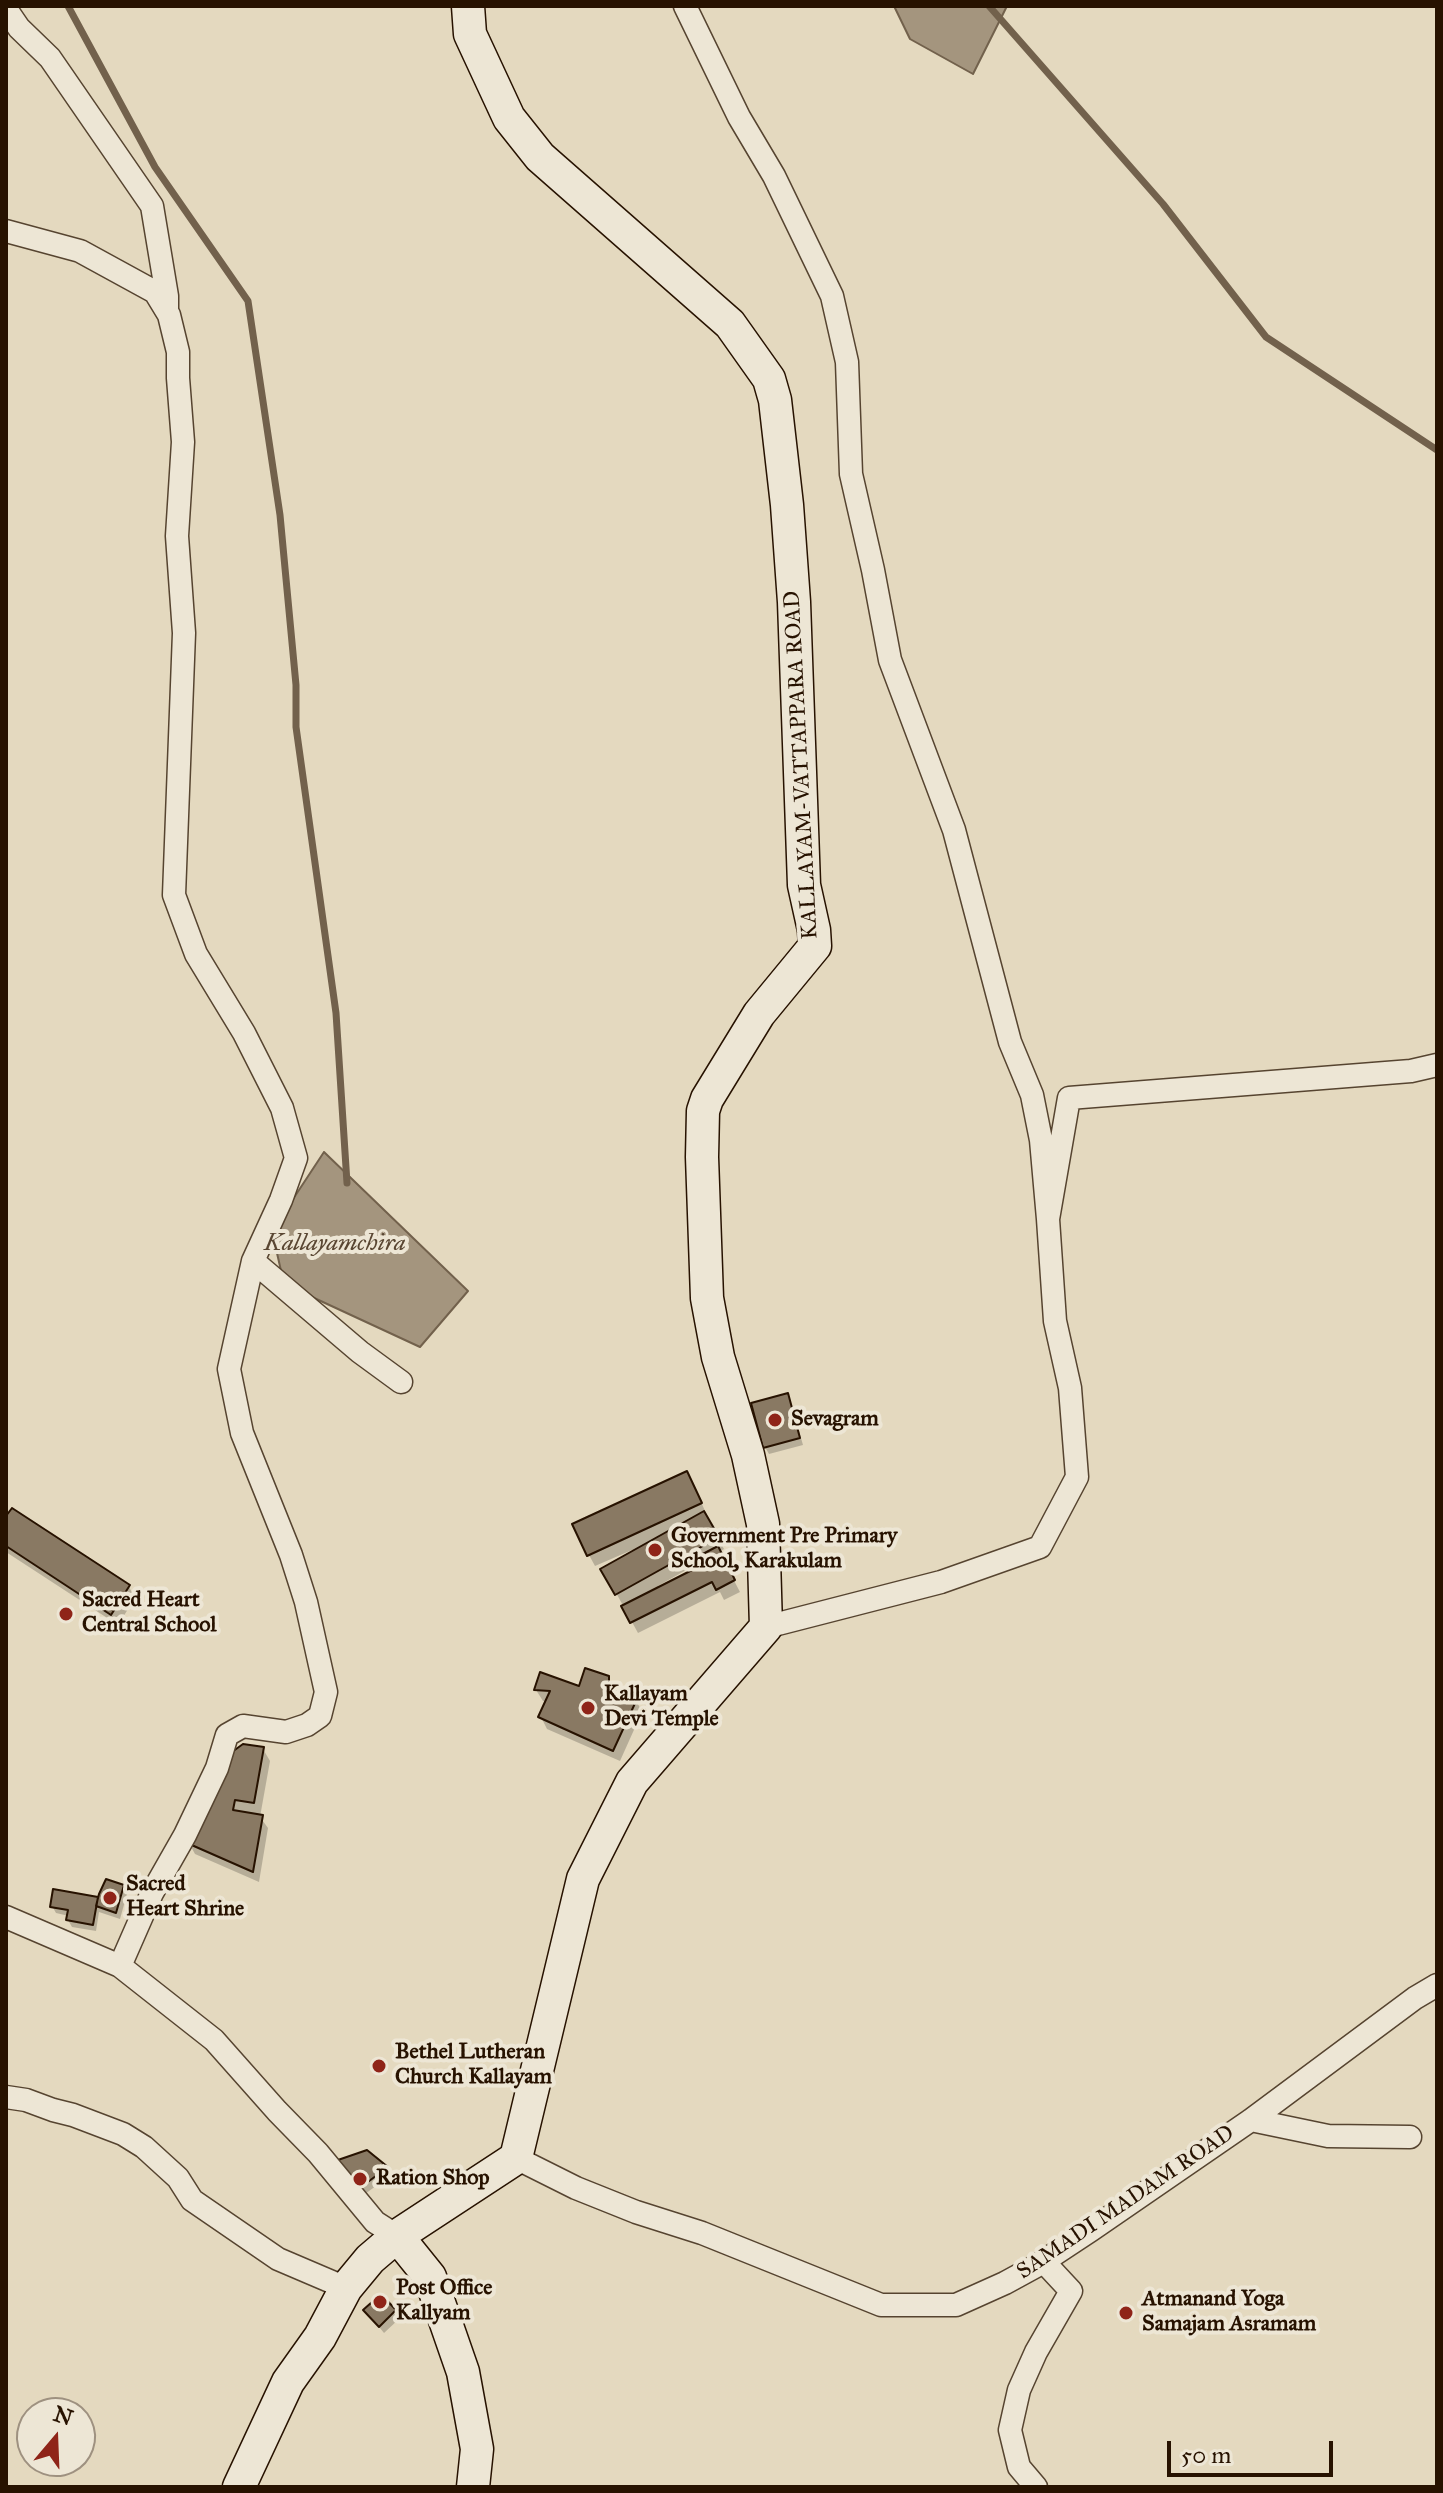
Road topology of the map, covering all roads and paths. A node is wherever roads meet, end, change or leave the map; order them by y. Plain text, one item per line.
1 (468, 6) edge
2 (685, 6) edge
3 (6, 9) edge
4 (6, 231) edge
5 (167, 312) junction
6 (1437, 1065) edge
7 (1048, 1219) junction
8 (253, 1261) junction
9 (401, 1382) dead end
10 (766, 1627) junction
11 (6, 1917) edge
12 (120, 1966) junction
13 (1437, 1985) edge
14 (6, 2097) edge
15 (1251, 2120) junction
16 (1410, 2137) dead end
17 (516, 2158) junction
18 (397, 2236) junction
19 (1044, 2262) junction
20 (346, 2288) junction
21 (239, 2487) edge
22 (473, 2487) edge
23 (1036, 2487) edge

1 - 10 street, KALLAYAM-VATTAPPARA ROAD
2 - 7 street
3 - 5 street
4 - 5 street
5 - 8 street
6 - 7 street
7 - 10 street
8 - 9 street
8 - 12 street
10 - 17 street
11 - 12 street
12 - 18 street
13 - 15 street, SAMADI MADAM ROAD
14 - 20 street
15 - 16 street
15 - 19 street, SAMADI MADAM ROAD
17 - 18 street
17 - 19 street, SAMADI MADAM ROAD
18 - 20 street
18 - 22 street
19 - 23 street
20 - 21 street

